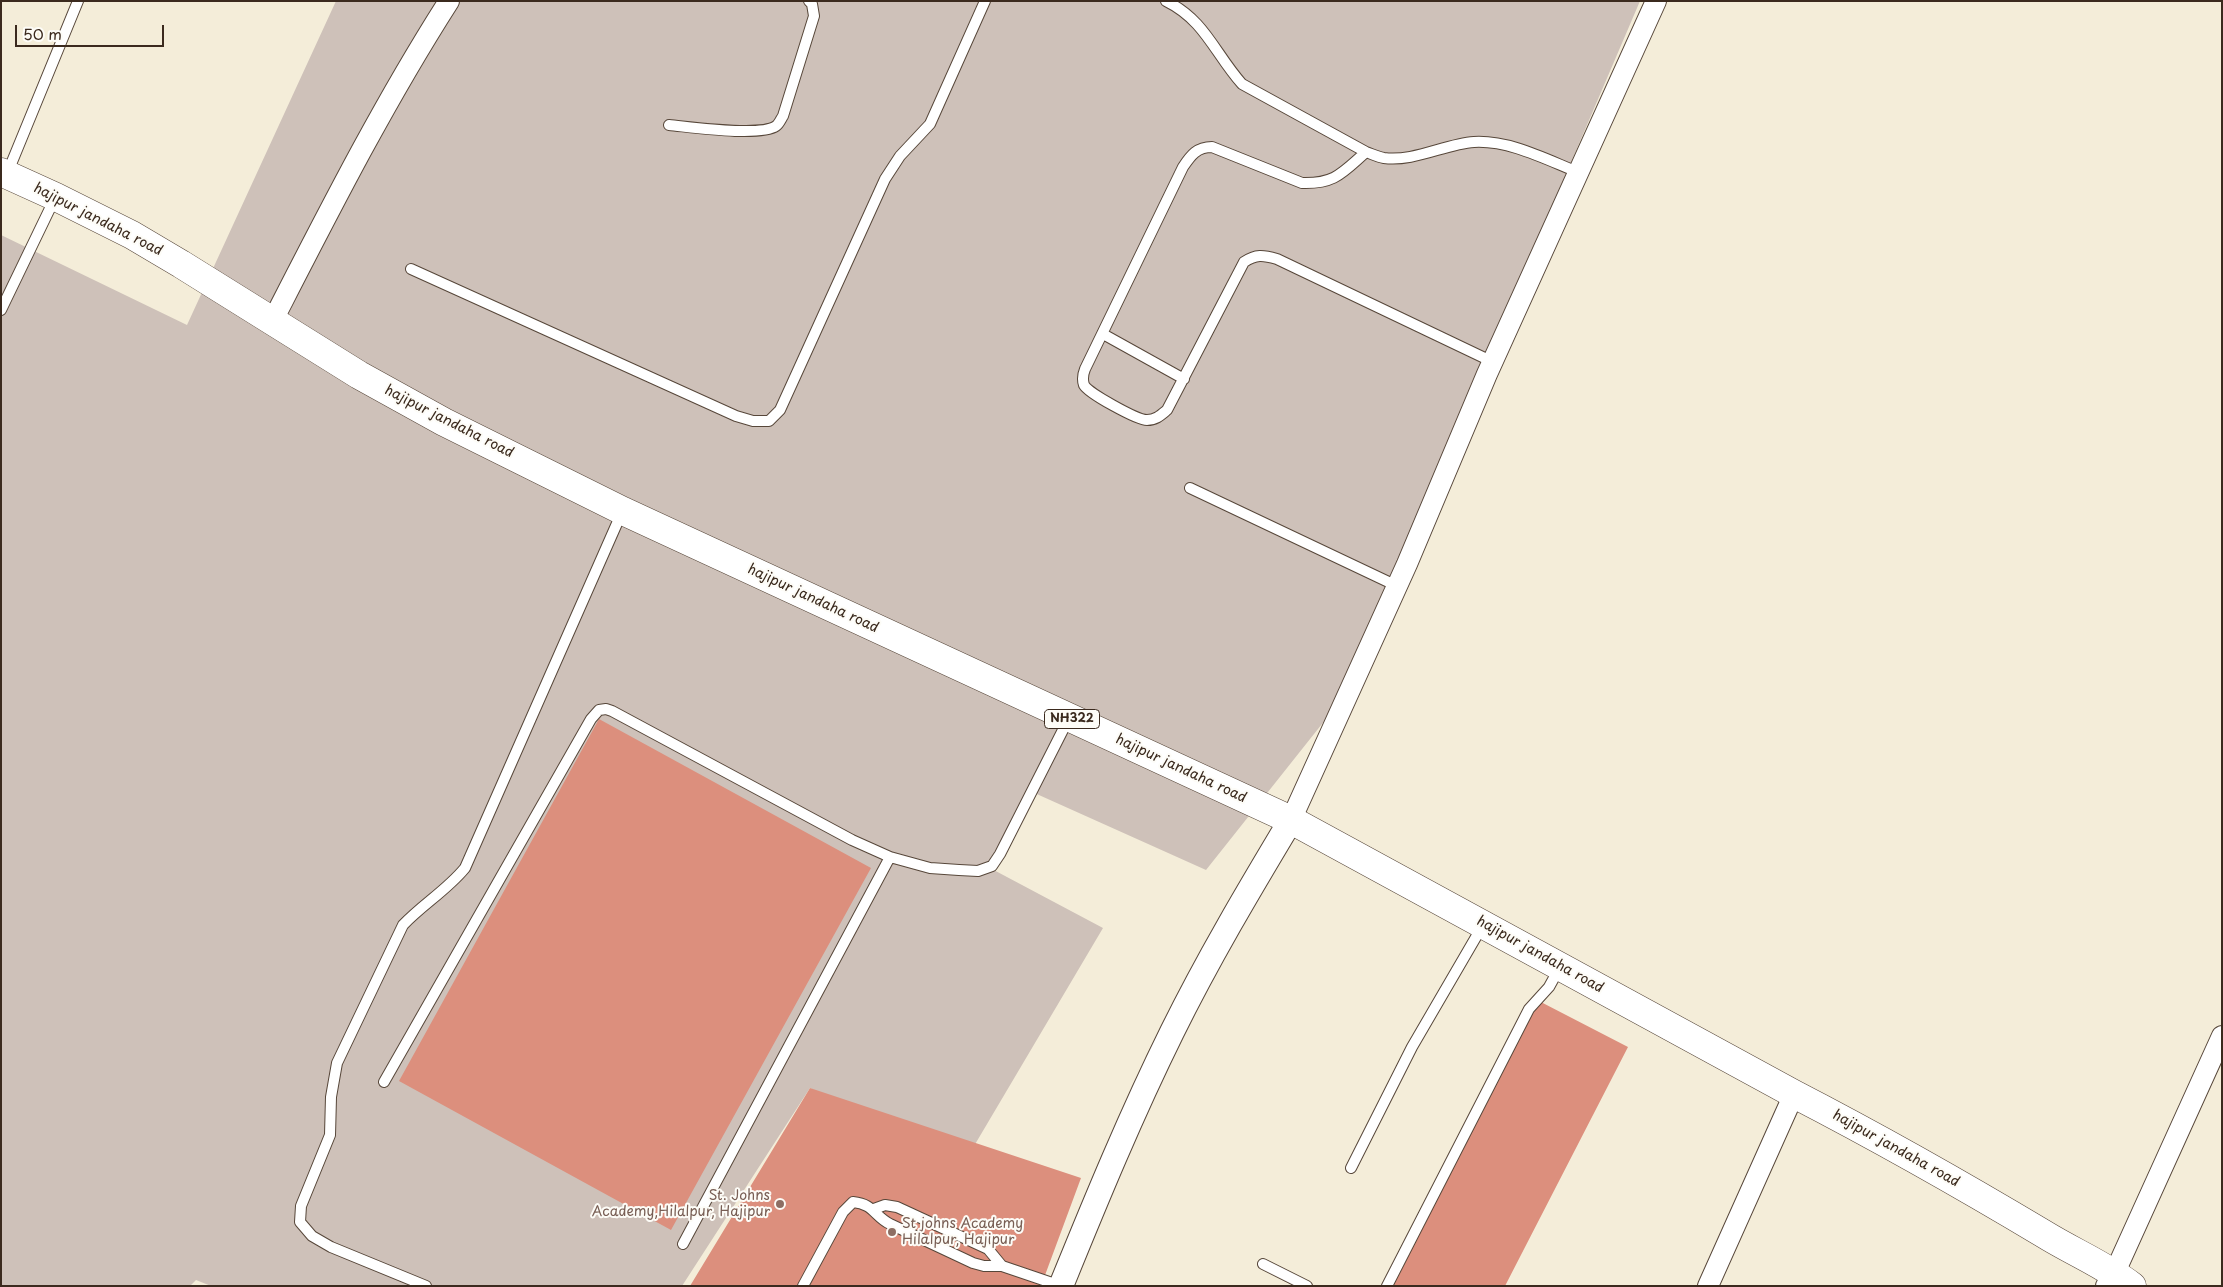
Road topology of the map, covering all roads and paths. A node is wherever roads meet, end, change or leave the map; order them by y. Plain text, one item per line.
1 (78, 1) edge
2 (449, 1) edge
3 (809, 1) edge
4 (985, 1) edge
5 (1166, 1) edge
6 (1656, 1) edge
7 (669, 125) dead end
8 (1366, 152) junction
9 (4, 173) edge
10 (1580, 173) junction
11 (56, 196) junction
12 (411, 269) dead end
13 (1, 310) edge
14 (272, 322) junction
15 (1103, 334) junction
16 (1493, 362) junction
17 (1184, 379) junction
18 (1190, 488) dead end
19 (623, 511) junction
20 (1397, 586) junction
21 (1070, 718) junction
22 (1291, 820) junction
23 (890, 857) junction
24 (1484, 924) junction
25 (1560, 966) junction
26 (2222, 1036) edge
27 (384, 1082) dead end
28 (1794, 1094) junction
29 (1351, 1168) dead end
30 (874, 1209) junction
31 (683, 1244) dead end
32 (1263, 1264) dead end
33 (1002, 1266) junction
34 (2118, 1281) edge
35 (426, 1286) edge
36 (803, 1286) edge
37 (1061, 1286) edge
38 (1307, 1286) edge
39 (1387, 1286) edge
40 (1708, 1286) edge

1 - 9 lane
2 - 14 street
3 - 7 lane
4 - 12 lane
5 - 8 lane
6 - 10 street
8 - 10 lane
8 - 15 lane
9 - 11 highway, hajipur jandaha road / NH322
10 - 16 street
11 - 13 lane
11 - 14 highway, hajipur jandaha road / NH322
14 - 19 highway, hajipur jandaha road / NH322
15 - 17 lane
15 - 17 lane
16 - 17 lane
16 - 20 street
18 - 20 lane
19 - 21 highway, hajipur jandaha road / NH322
19 - 35 lane
20 - 22 street
21 - 22 highway, hajipur jandaha road / NH322
21 - 23 lane
22 - 24 highway, hajipur jandaha road / NH322
22 - 37 street
23 - 27 lane
23 - 31 lane
24 - 25 highway, hajipur jandaha road / NH322
24 - 29 lane
25 - 28 highway, hajipur jandaha road / NH322
25 - 39 lane
26 - 34 street
28 - 34 highway, hajipur jandaha road / NH322
28 - 40 street
30 - 33 lane
30 - 33 lane
30 - 36 lane
32 - 38 lane
33 - 37 lane

